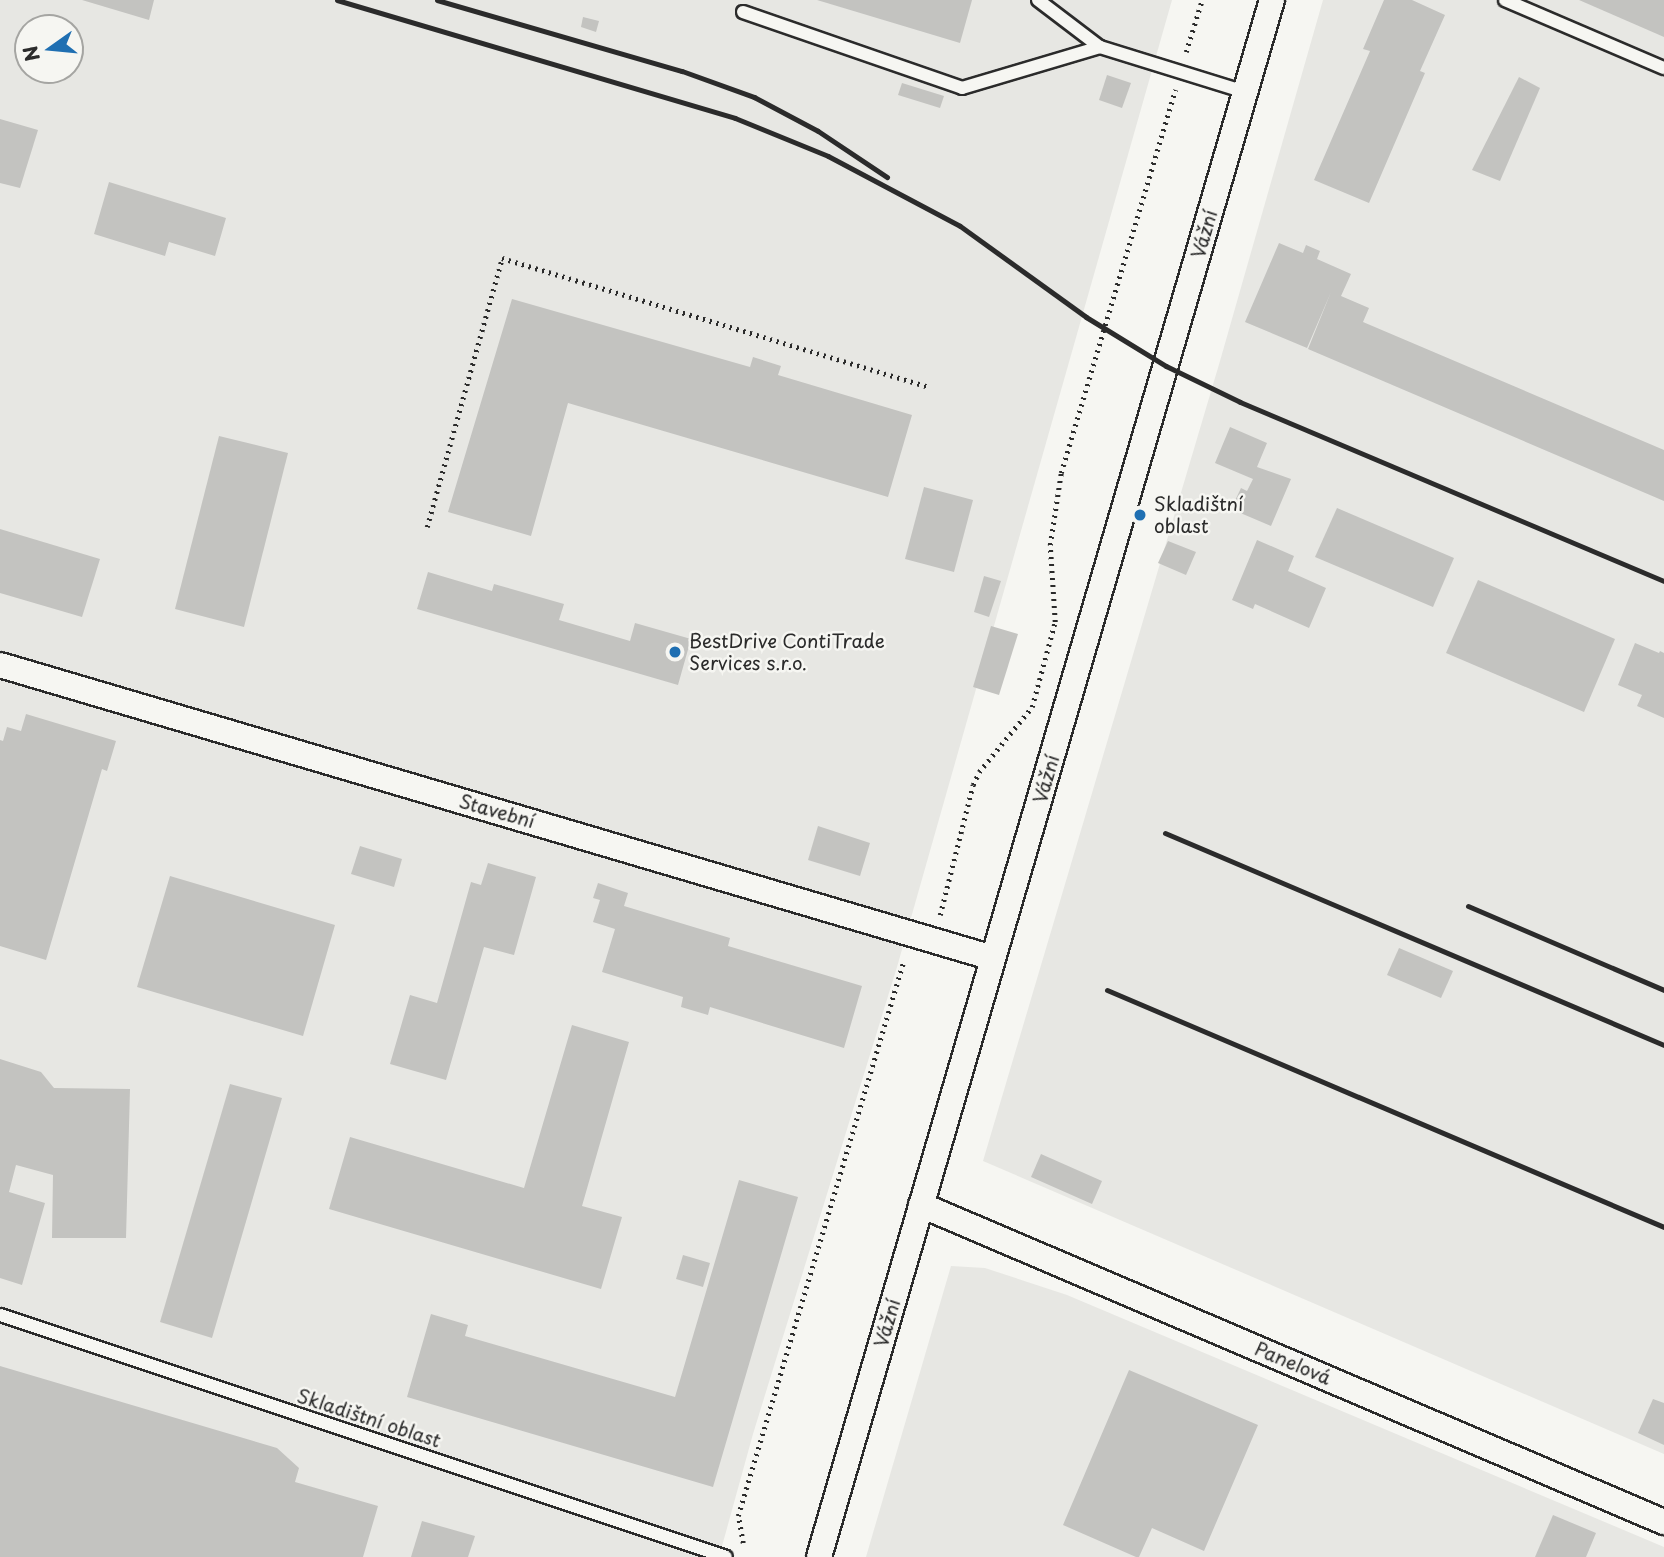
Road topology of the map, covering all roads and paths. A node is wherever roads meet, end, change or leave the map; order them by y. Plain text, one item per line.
1 (1038, 0) edge
2 (1202, 0) edge
3 (1272, 0) edge
4 (1505, 0) edge
5 (743, 12) dead end
6 (1100, 47) junction
7 (1664, 68) edge
8 (1180, 72) junction
9 (1245, 92) junction
10 (928, 387) dead end
11 (426, 527) dead end
12 (0, 665) edge
13 (923, 937) junction
14 (993, 958) junction
15 (921, 1205) junction
16 (0, 1315) edge
17 (1664, 1522) edge
18 (744, 1548) dead end
19 (726, 1557) edge
20 (819, 1557) edge

1 - 6 lane
2 - 8 path
3 - 9 street, Vážní
4 - 7 lane
5 - 6 lane
6 - 8 lane
8 - 9 lane
8 - 13 path
9 - 14 street, Vážní
10 - 11 path
12 - 13 street, Stavební
13 - 14 street, Stavební
13 - 18 path
14 - 15 street, Vážní
15 - 17 street, Panelová
15 - 20 street, Vážní
16 - 19 lane, Skladištní oblast

